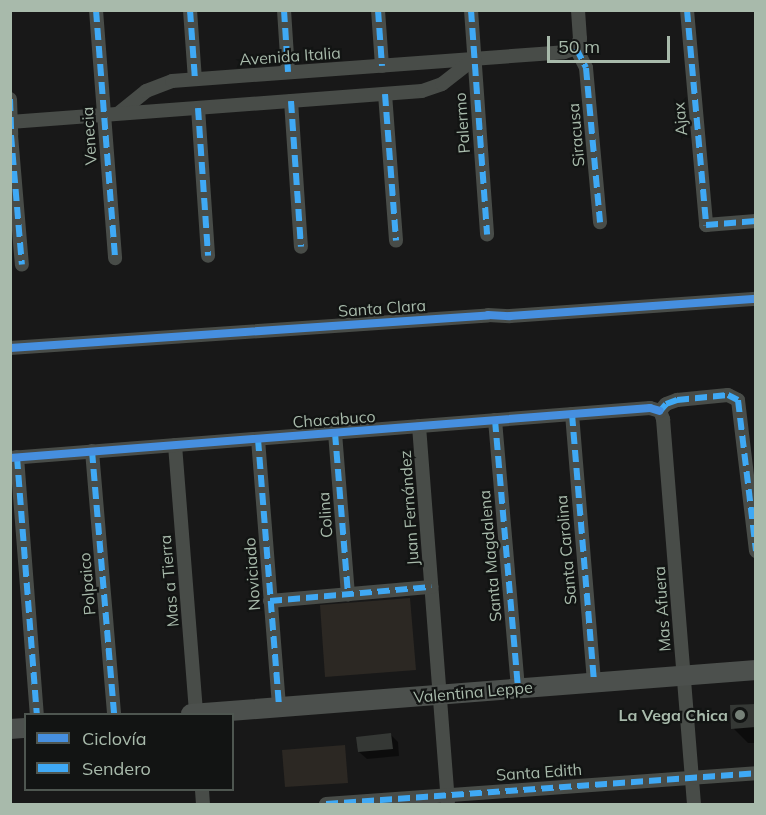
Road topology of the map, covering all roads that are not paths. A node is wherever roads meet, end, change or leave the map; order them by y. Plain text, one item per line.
1 (96, 10) edge
2 (190, 10) edge
3 (284, 10) edge
4 (378, 10) edge
5 (471, 10) edge
6 (578, 10) edge
7 (687, 10) edge
8 (576, 48) junction
9 (474, 59) junction
10 (382, 66) junction
11 (288, 72) junction
12 (195, 79) junction
13 (385, 94) junction
14 (10, 99) edge
15 (291, 101) junction
16 (198, 108) junction
17 (118, 113) junction
18 (104, 114) junction
19 (11, 122) edge
20 (756, 221) edge
21 (600, 222) dead end
22 (487, 234) dead end
23 (396, 241) dead end
24 (301, 247) dead end
25 (208, 256) dead end
26 (115, 258) dead end
27 (22, 264) dead end
28 (756, 299) edge
29 (10, 348) edge
30 (660, 411) junction
31 (572, 414) junction
32 (495, 420) junction
33 (419, 426) junction
34 (335, 433) junction
35 (258, 439) junction
36 (175, 445) junction
37 (92, 452) junction
38 (14, 458) edge
39 (756, 551) edge
40 (431, 587) junction
41 (348, 594) junction
42 (270, 601) junction
43 (756, 670) edge
44 (684, 675) junction
45 (594, 682) junction
46 (518, 688) junction
47 (440, 695) junction
48 (279, 708) junction
49 (37, 713) edge
50 (114, 713) edge
51 (196, 713) edge
52 (210, 713) edge
53 (756, 772) edge
54 (692, 777) junction
55 (448, 800) edge
56 (326, 804) edge
57 (694, 804) edge

1 - 18 street, Venecia
2 - 12 street
3 - 11 street
4 - 10 street
5 - 9 street, Palermo
6 - 8 street
7 - 20 street, Ajax
8 - 9 street, Avenida Italia
8 - 21 street, Siracusa
9 - 10 street, Avenida Italia
9 - 13 street
9 - 22 street, Palermo
10 - 11 street, Avenida Italia
11 - 12 street, Avenida Italia
12 - 17 street, Avenida Italia
13 - 15 street
13 - 23 street
14 - 19 street
15 - 16 street
15 - 24 street
16 - 17 street
16 - 25 street
17 - 18 street
18 - 19 street
18 - 26 street, Venecia
19 - 27 street
28 - 29 street, Santa Clara
30 - 31 street, Chacabuco
30 - 39 street, Chacabuco
30 - 44 street, Mas Afuera
31 - 32 street, Chacabuco
31 - 45 street, Santa Carolina
32 - 33 street, Chacabuco
32 - 46 street, Santa Magdalena
33 - 34 street, Chacabuco
33 - 40 street, Juan Fernández
34 - 35 street, Chacabuco
34 - 41 street, Colina
35 - 36 street, Chacabuco
35 - 42 street, Noviciado
36 - 37 street, Chacabuco
36 - 51 street, Mas a Tierra
37 - 38 street, Chacabuco
37 - 50 street, Polpaico
38 - 49 street
40 - 41 street, Juan Fernández
40 - 47 street, Juan Fernández
41 - 42 street, Juan Fernández
42 - 48 street, Noviciado
43 - 44 street, Valentina Leppe
44 - 45 street, Valentina Leppe
44 - 54 street, Mas Afuera
45 - 46 street, Valentina Leppe
46 - 47 street, Valentina Leppe
47 - 48 street, Valentina Leppe
47 - 55 street, Juan Fernández
48 - 52 street, Valentina Leppe
53 - 54 street, Santa Edith
54 - 55 street, Santa Edith
54 - 57 street, Mas Afuera
55 - 56 street, Santa Edith

